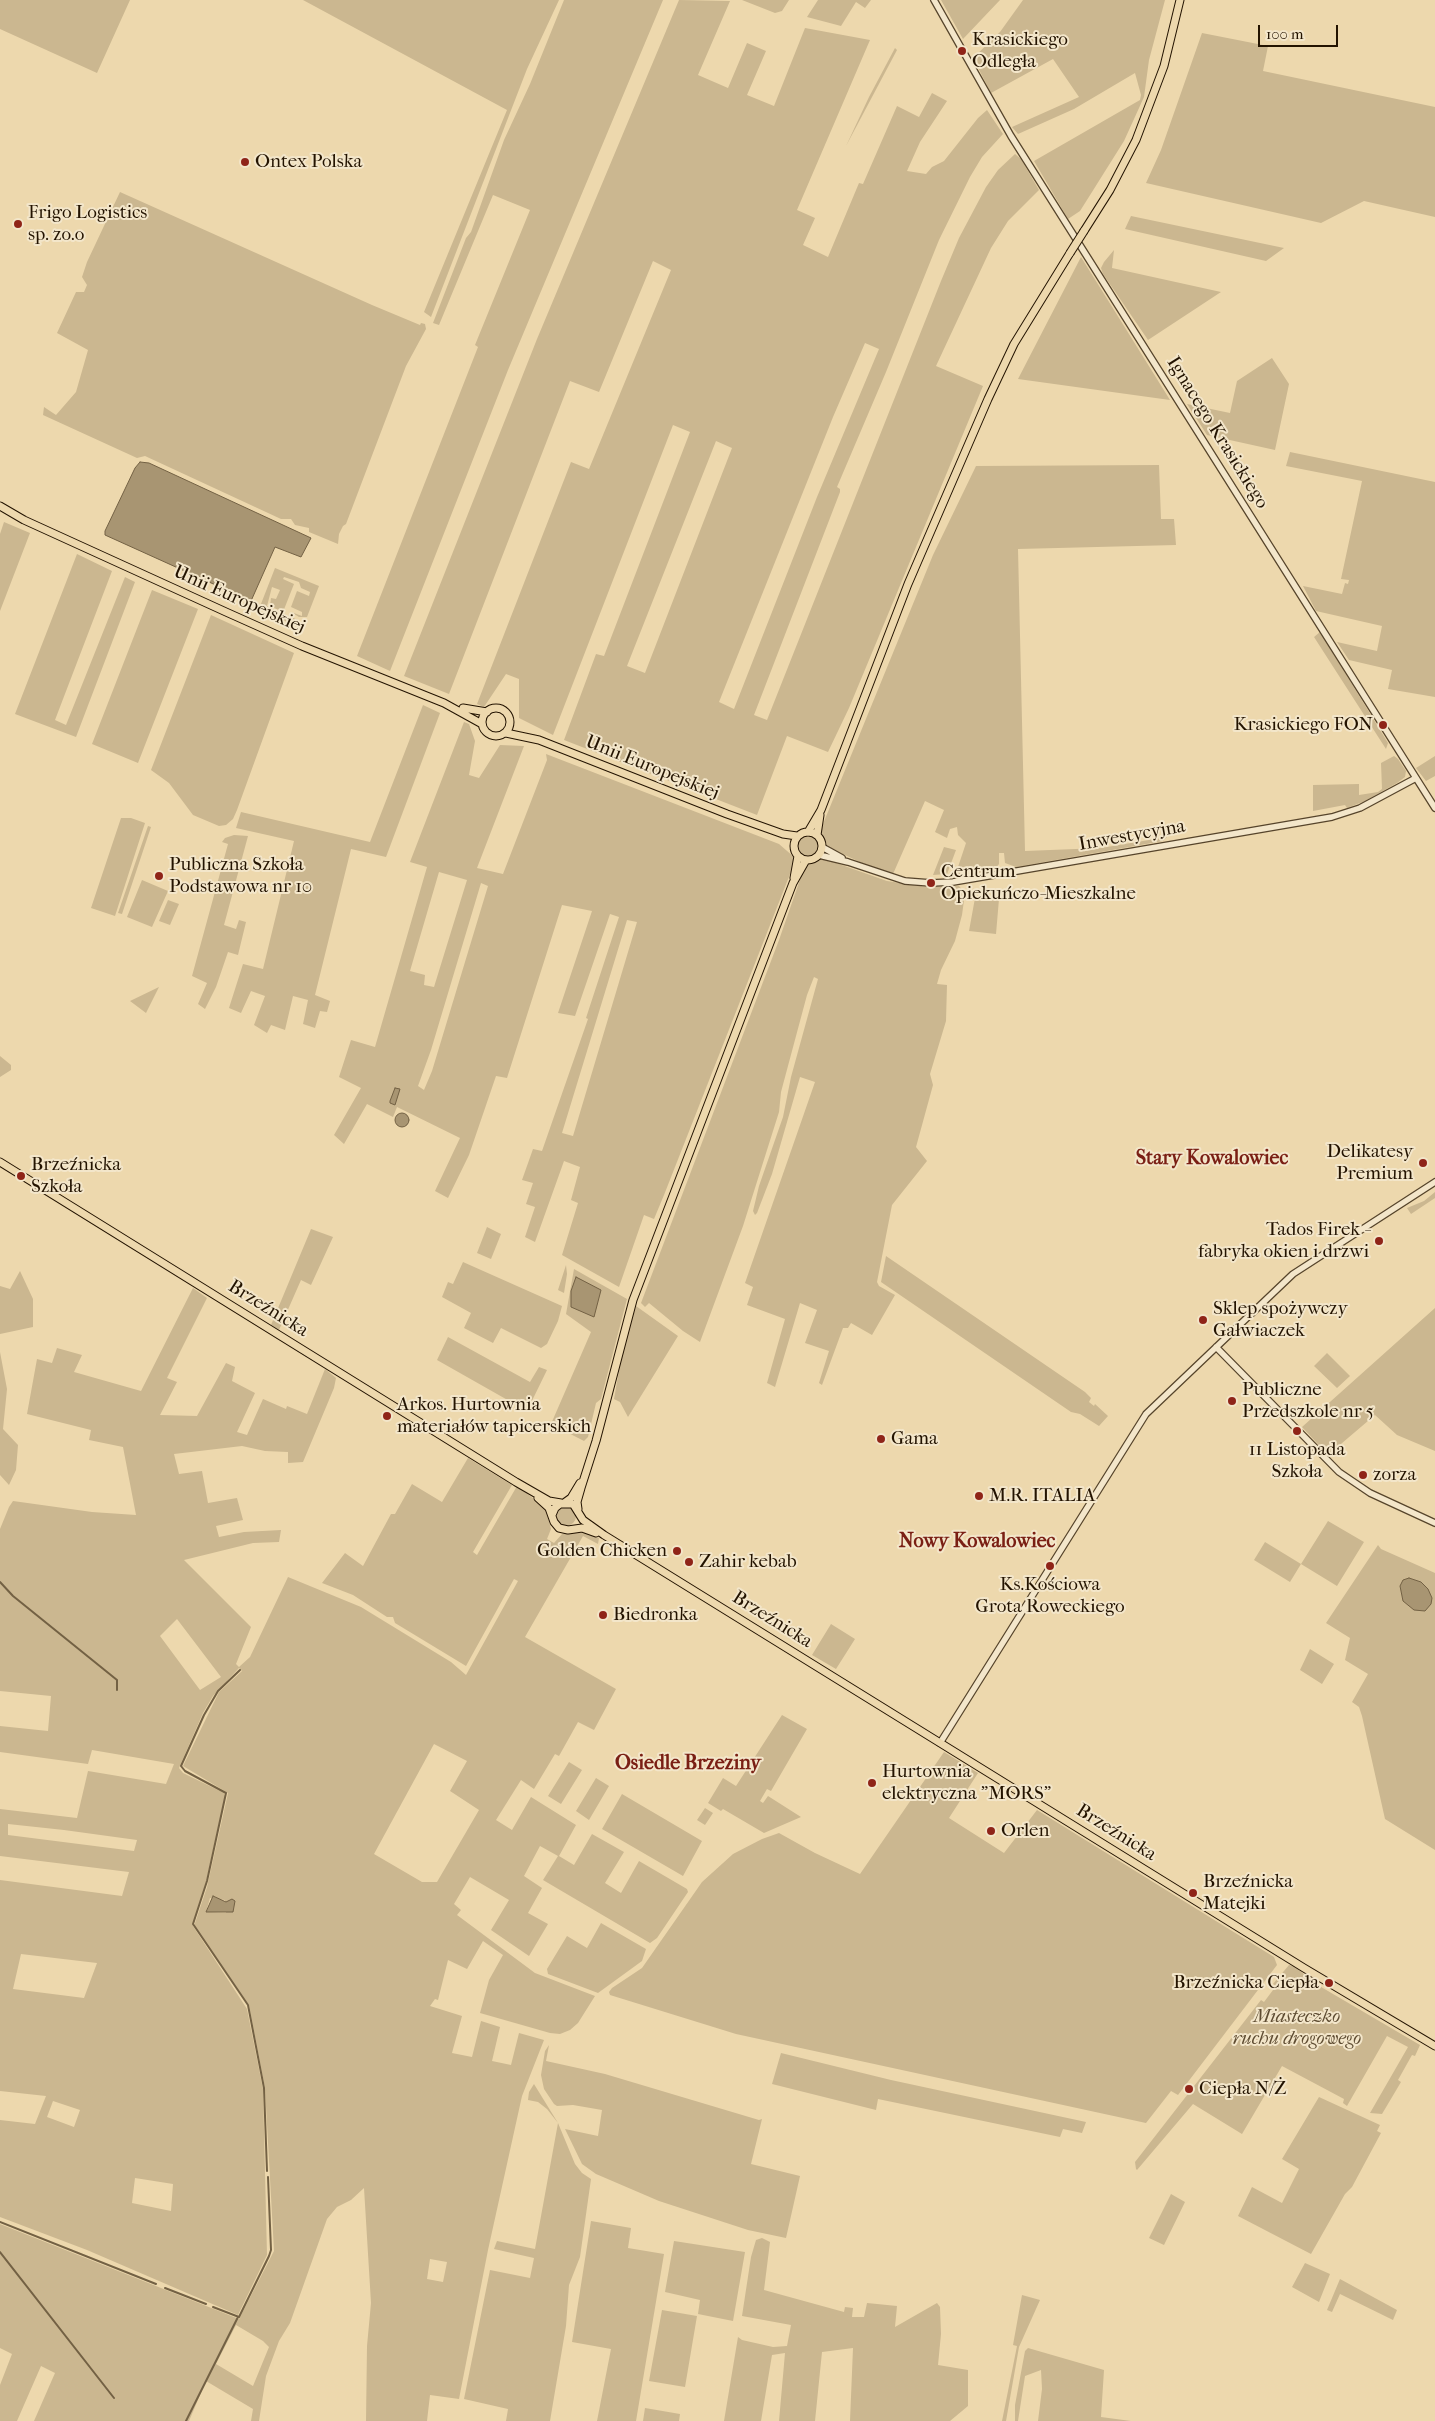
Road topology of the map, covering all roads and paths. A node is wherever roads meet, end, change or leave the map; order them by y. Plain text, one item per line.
1 (934, 0) edge
2 (1180, 0) edge
3 (0, 506) edge
4 (0, 512) edge
5 (24, 520) junction
6 (444, 703) junction
7 (487, 712) junction
8 (510, 723) junction
9 (482, 724) junction
10 (506, 733) junction
11 (539, 740) junction
12 (1416, 778) junction
13 (1435, 808) edge
14 (821, 810) junction
15 (754, 824) junction
16 (808, 832) junction
17 (817, 835) junction
18 (797, 836) junction
19 (794, 845) junction
20 (822, 847) junction
21 (819, 855) junction
22 (798, 856) junction
23 (806, 860) junction
24 (848, 862) junction
25 (793, 883) junction
26 (0, 1162) edge
27 (1435, 1182) edge
28 (1216, 1347) junction
29 (587, 1469) junction
30 (519, 1483) junction
31 (562, 1503) junction
32 (579, 1512) junction
33 (552, 1515) junction
34 (1435, 1523) edge
35 (572, 1529) junction
36 (604, 1535) junction
37 (940, 1743) junction
38 (1435, 2046) edge

1 - 12 street, Ignacego Krasickiego
2 - 14 main road, bridge
3 - 5 main road, Unii Europejskiej
4 - 5 main road, Unii Europejskiej
5 - 6 main road, Unii Europejskiej
6 - 7 main road, Unii Europejskiej
6 - 9 main road, Unii Europejskiej
7 - 8 main road
7 - 9 main road
8 - 10 main road
8 - 11 main road, Unii Europejskiej
9 - 10 main road
10 - 11 main road, Unii Europejskiej
11 - 15 main road, Unii Europejskiej
12 - 13 street, Ignacego Krasickiego
12 - 24 street, Inwestycyjna
14 - 16 main road
14 - 17 main road
15 - 18 main road, Unii Europejskiej
15 - 19 main road, Unii Europejskiej
16 - 17 main road
16 - 18 main road
17 - 20 main road
18 - 19 main road
19 - 22 main road
20 - 21 main road
20 - 24 street, Inwestycyjna
21 - 23 main road
21 - 24 street, Inwestycyjna
22 - 23 main road
22 - 25 main road
23 - 25 main road
25 - 29 main road
26 - 30 main road, Brzeźnicka
27 - 28 street
28 - 34 street
28 - 37 street
29 - 31 main road
29 - 32 main road
30 - 31 main road, Brzeźnicka
30 - 33 main road, Brzeźnicka
31 - 32 main road
31 - 33 main road
32 - 35 main road
32 - 36 main road, Brzeźnicka
33 - 35 main road
35 - 36 main road, Brzeźnicka
36 - 37 main road, Brzeźnicka
37 - 38 main road, Brzeźnicka

